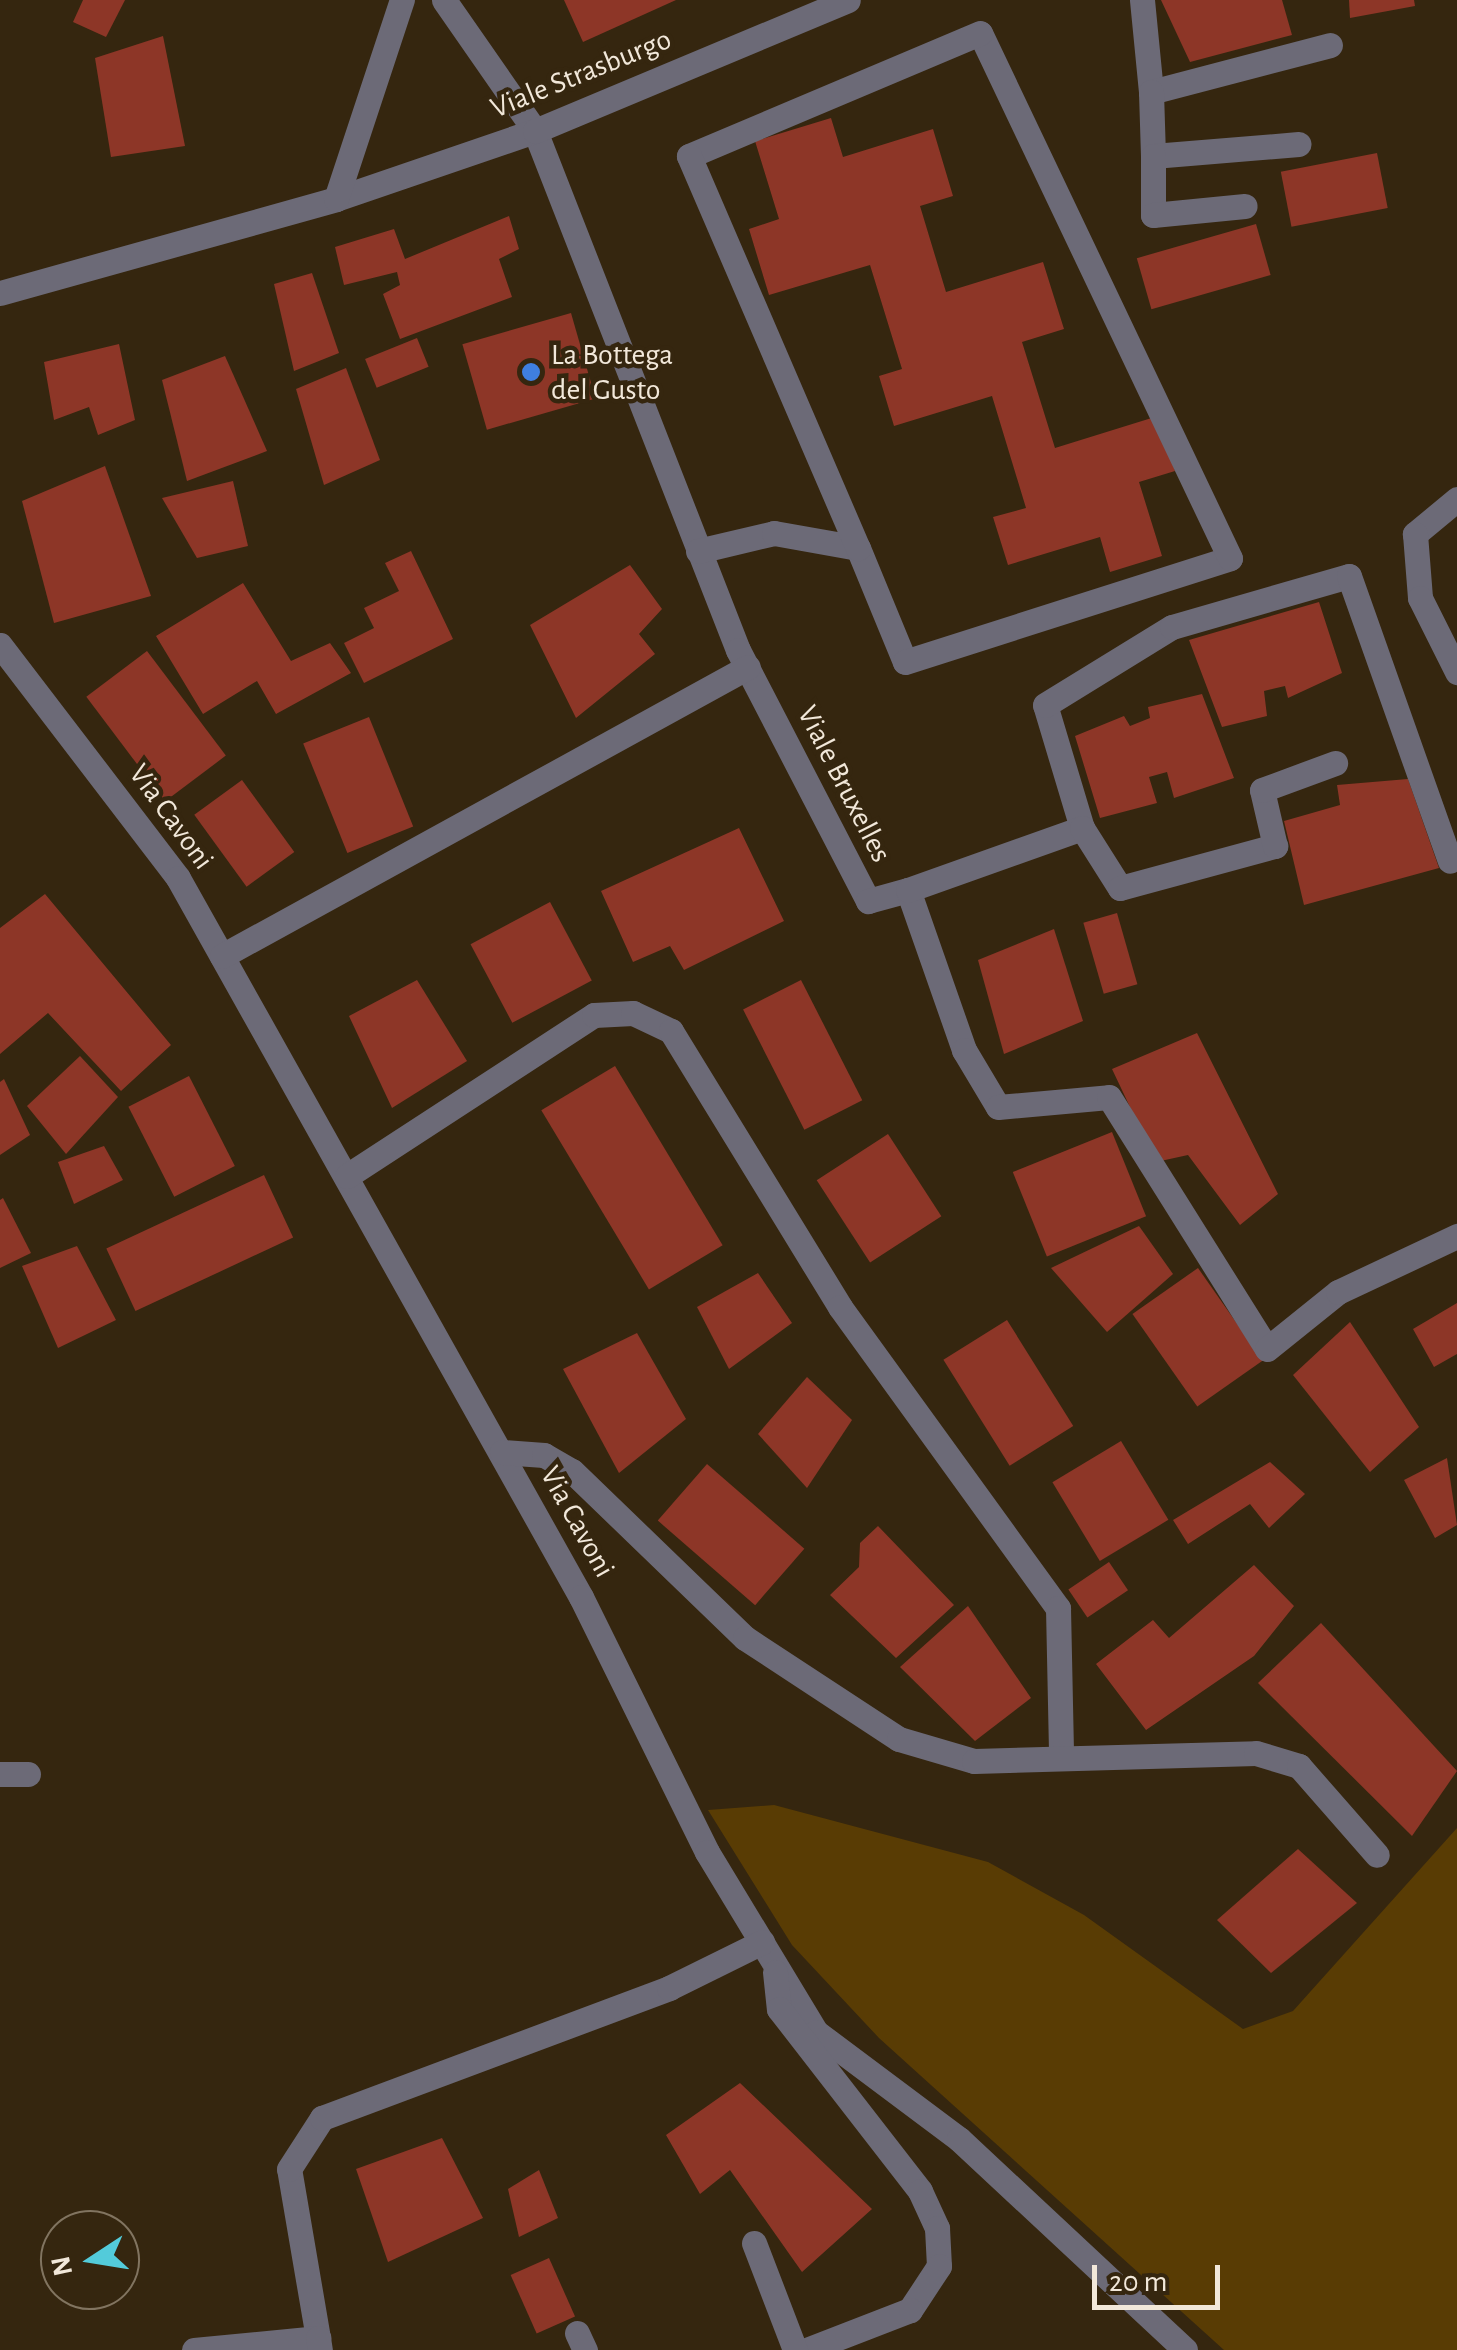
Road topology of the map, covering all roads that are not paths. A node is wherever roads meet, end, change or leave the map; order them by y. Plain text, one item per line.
1 (402, 0) edge
2 (444, 0) edge
3 (848, 0) edge
4 (1142, 0) edge
5 (1330, 44) dead end
6 (1151, 92) junction
7 (534, 130) junction
8 (1299, 144) dead end
9 (1153, 156) junction
10 (336, 199) junction
11 (1245, 206) dead end
12 (0, 293) edge
13 (1457, 498) edge
14 (858, 548) junction
15 (698, 551) junction
16 (0, 645) edge
17 (748, 667) junction
18 (1457, 672) edge
19 (1334, 763) dead end
20 (1082, 828) junction
21 (1450, 860) dead end
22 (908, 890) junction
23 (222, 956) junction
24 (347, 1176) junction
25 (1457, 1236) edge
26 (502, 1452) junction
27 (1060, 1756) junction
28 (0, 1774) edge
29 (28, 1774) dead end
30 (1377, 1855) dead end
31 (768, 1952) junction
32 (754, 2243) dead end
33 (319, 2344) edge
34 (194, 2350) edge
35 (794, 2350) edge
36 (807, 2350) edge
37 (1185, 2350) edge

1 - 10 street
2 - 7 street, Viale Bruxelles
3 - 7 street, Viale Strasburgo
4 - 6 street
5 - 6 street
6 - 9 street
7 - 10 street, Viale Strasburgo
7 - 15 street, Viale Bruxelles
8 - 9 street
9 - 11 street
10 - 12 street, Viale Strasburgo
13 - 18 street
14 - 14 street
14 - 15 street
15 - 17 street, Viale Bruxelles
16 - 23 street, Via Cavoni
17 - 22 street, Viale Bruxelles
17 - 23 street
19 - 20 street
20 - 21 street
20 - 22 street
22 - 25 street, Viale Bruxelles
23 - 24 street, Via Cavoni
24 - 26 street, Via Cavoni
24 - 27 street
26 - 27 street
26 - 31 street, Via Cavoni
27 - 30 street
28 - 29 street
31 - 33 street
31 - 36 street
31 - 37 street, Via Cavoni
32 - 35 street
33 - 34 street

